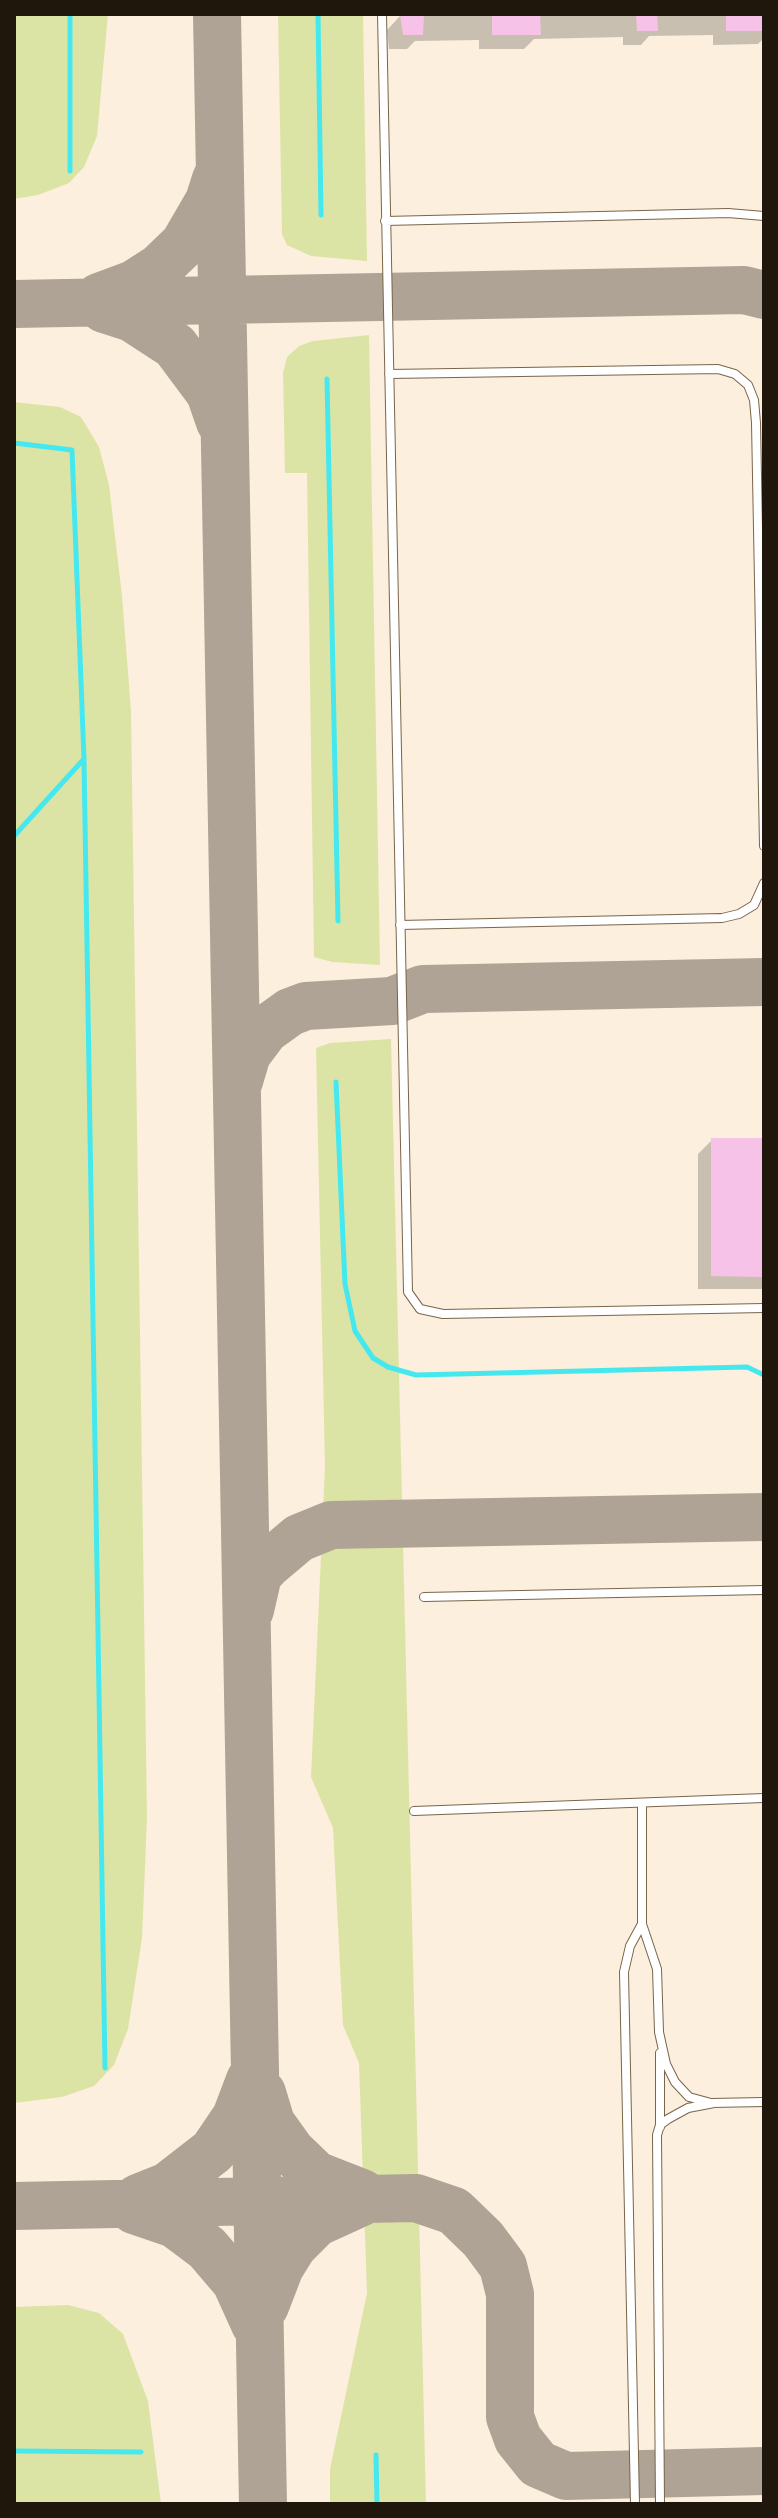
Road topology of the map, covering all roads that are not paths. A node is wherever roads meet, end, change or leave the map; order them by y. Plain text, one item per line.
1 (382, 14) edge
2 (764, 216) edge
3 (385, 221) junction
4 (389, 374) junction
5 (764, 846) edge
6 (764, 883) edge
7 (400, 925) junction
8 (764, 1308) edge
9 (764, 1590) edge
10 (424, 1597) dead end
11 (764, 1798) edge
12 (642, 1803) junction
13 (414, 1811) dead end
14 (642, 1924) junction
15 (659, 2032) junction
16 (764, 2102) edge
17 (714, 2103) junction
18 (660, 2125) junction
19 (635, 2504) edge
20 (660, 2504) edge

1 - 3 lane
2 - 3 lane
3 - 4 lane
4 - 5 lane
4 - 7 lane
6 - 7 lane
7 - 8 lane
9 - 10 lane
11 - 12 lane
12 - 13 lane
12 - 14 lane
14 - 15 lane
14 - 19 lane
15 - 17 lane
15 - 18 lane
16 - 17 lane
17 - 18 lane
18 - 20 lane

